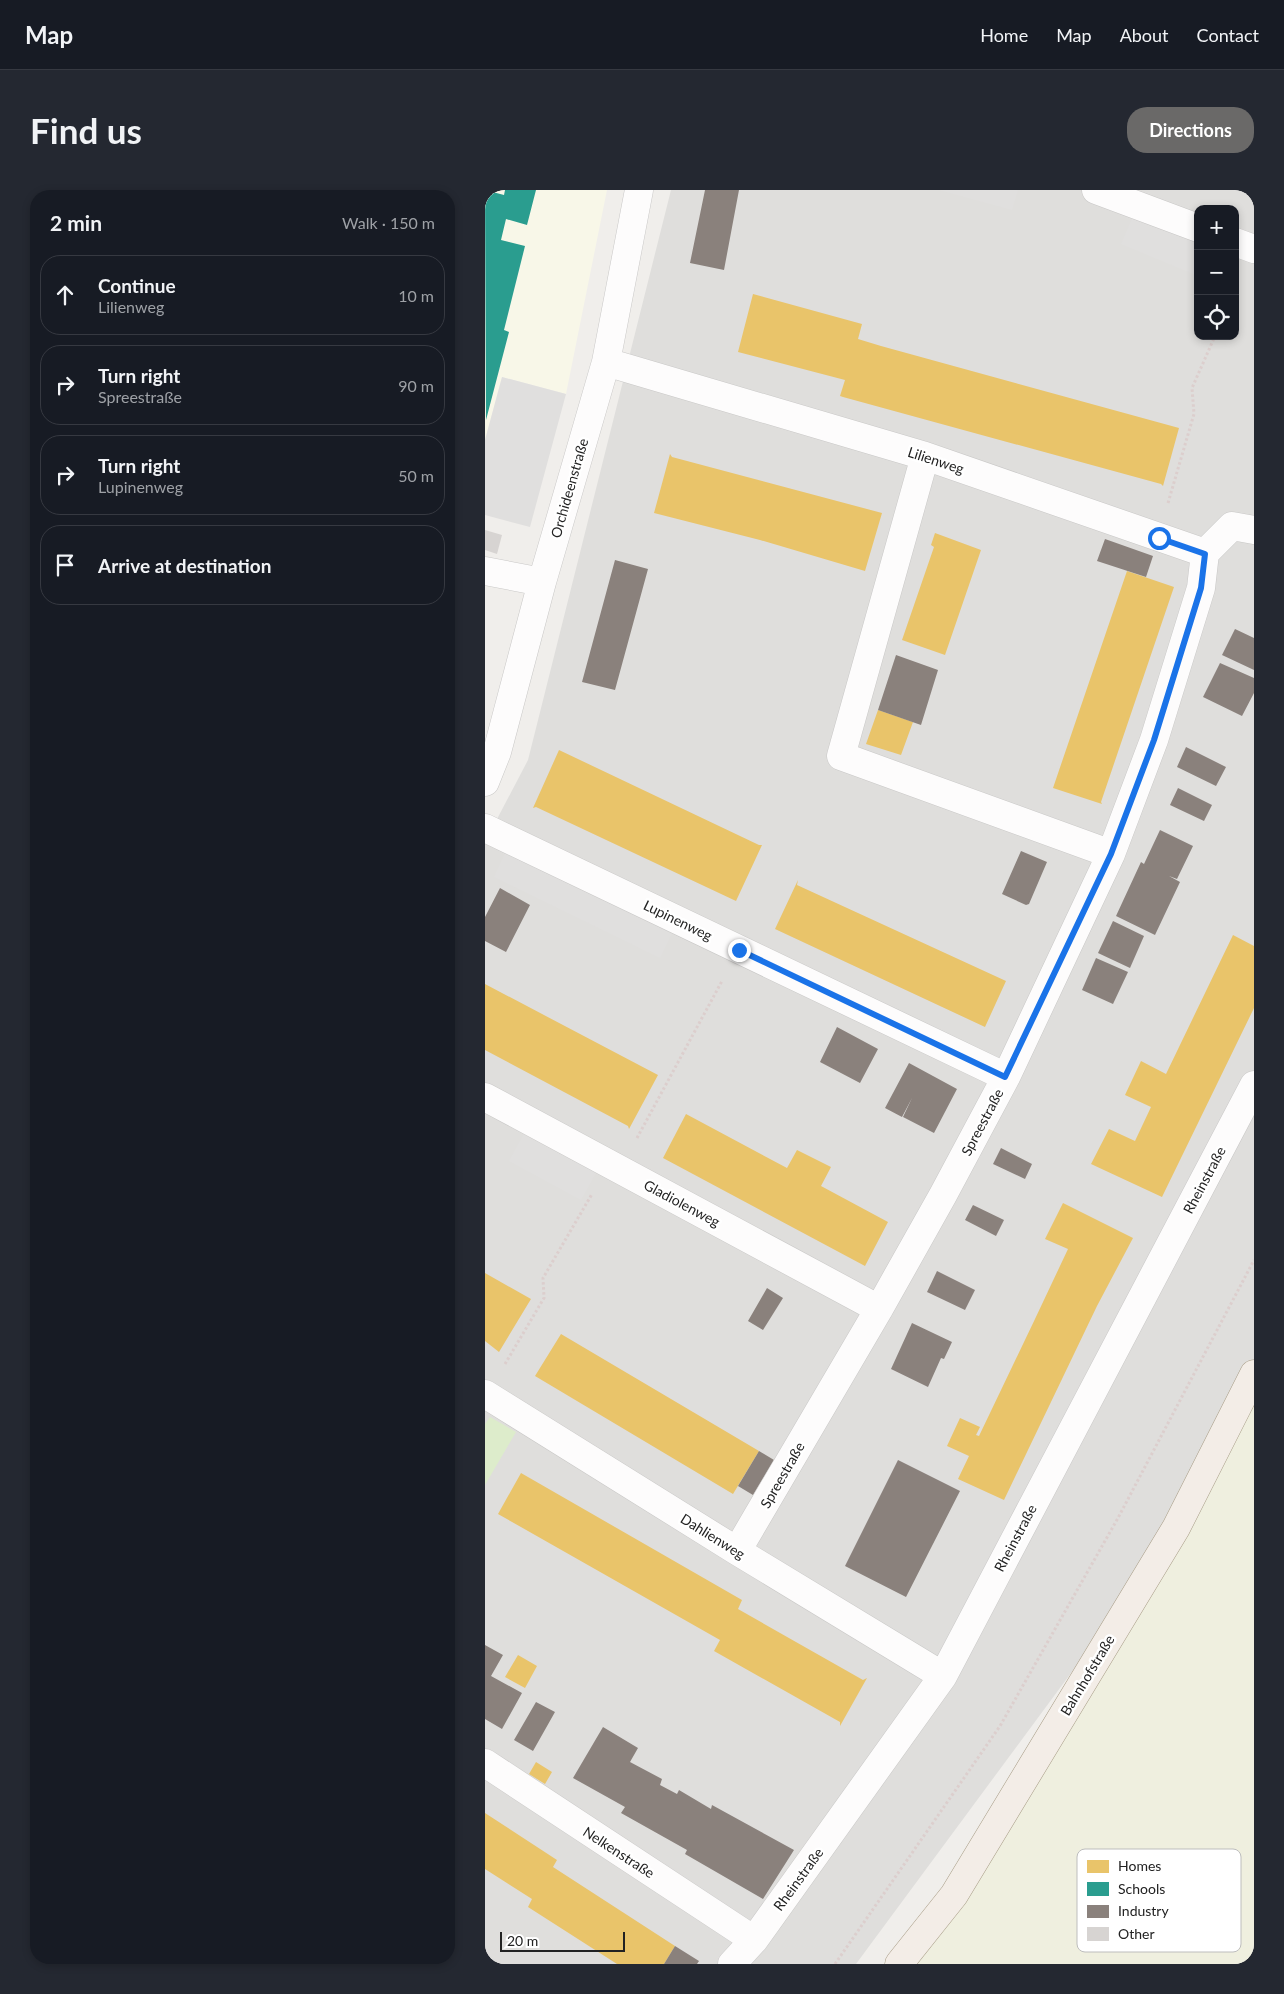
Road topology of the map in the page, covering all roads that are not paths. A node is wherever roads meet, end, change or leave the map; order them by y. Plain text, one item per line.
1 (639, 190) edge
2 (1096, 190) edge
3 (1194, 227) edge
4 (1239, 243) edge
5 (1254, 249) edge
6 (606, 362) junction
7 (925, 456) junction
8 (1254, 530) edge
9 (1205, 554) junction
10 (485, 571) edge
11 (543, 582) junction
12 (485, 782) edge
13 (485, 828) edge
14 (1111, 854) junction
15 (1005, 1077) junction
16 (1254, 1085) edge
17 (485, 1097) edge
18 (879, 1309) junction
19 (1254, 1374) edge
20 (486, 1394) edge
21 (737, 1551) junction
22 (943, 1676) junction
23 (485, 1763) edge
24 (754, 1940) junction
25 (732, 1964) edge
26 (899, 1964) edge

1 - 6 street, Orchideenstraße
2 - 3 street
4 - 5 street
6 - 7 street, Lilienweg
6 - 11 street, Orchideenstraße
7 - 9 street, Lilienweg
7 - 14 street
8 - 9 street
9 - 14 street, Spreestraße
10 - 11 street
11 - 12 street, Orchideenstraße
13 - 15 street, Lupinenweg
14 - 15 street, Spreestraße
15 - 18 street, Spreestraße
16 - 22 street, Rheinstraße
17 - 18 street, Gladiolenweg
18 - 21 street, Spreestraße
19 - 26 main road, Bahnhofstraße
20 - 21 street, Dahlienweg
21 - 22 street, Dahlienweg
22 - 24 street, Rheinstraße
23 - 24 street, Nelkenstraße
24 - 25 street, Rheinstraße

